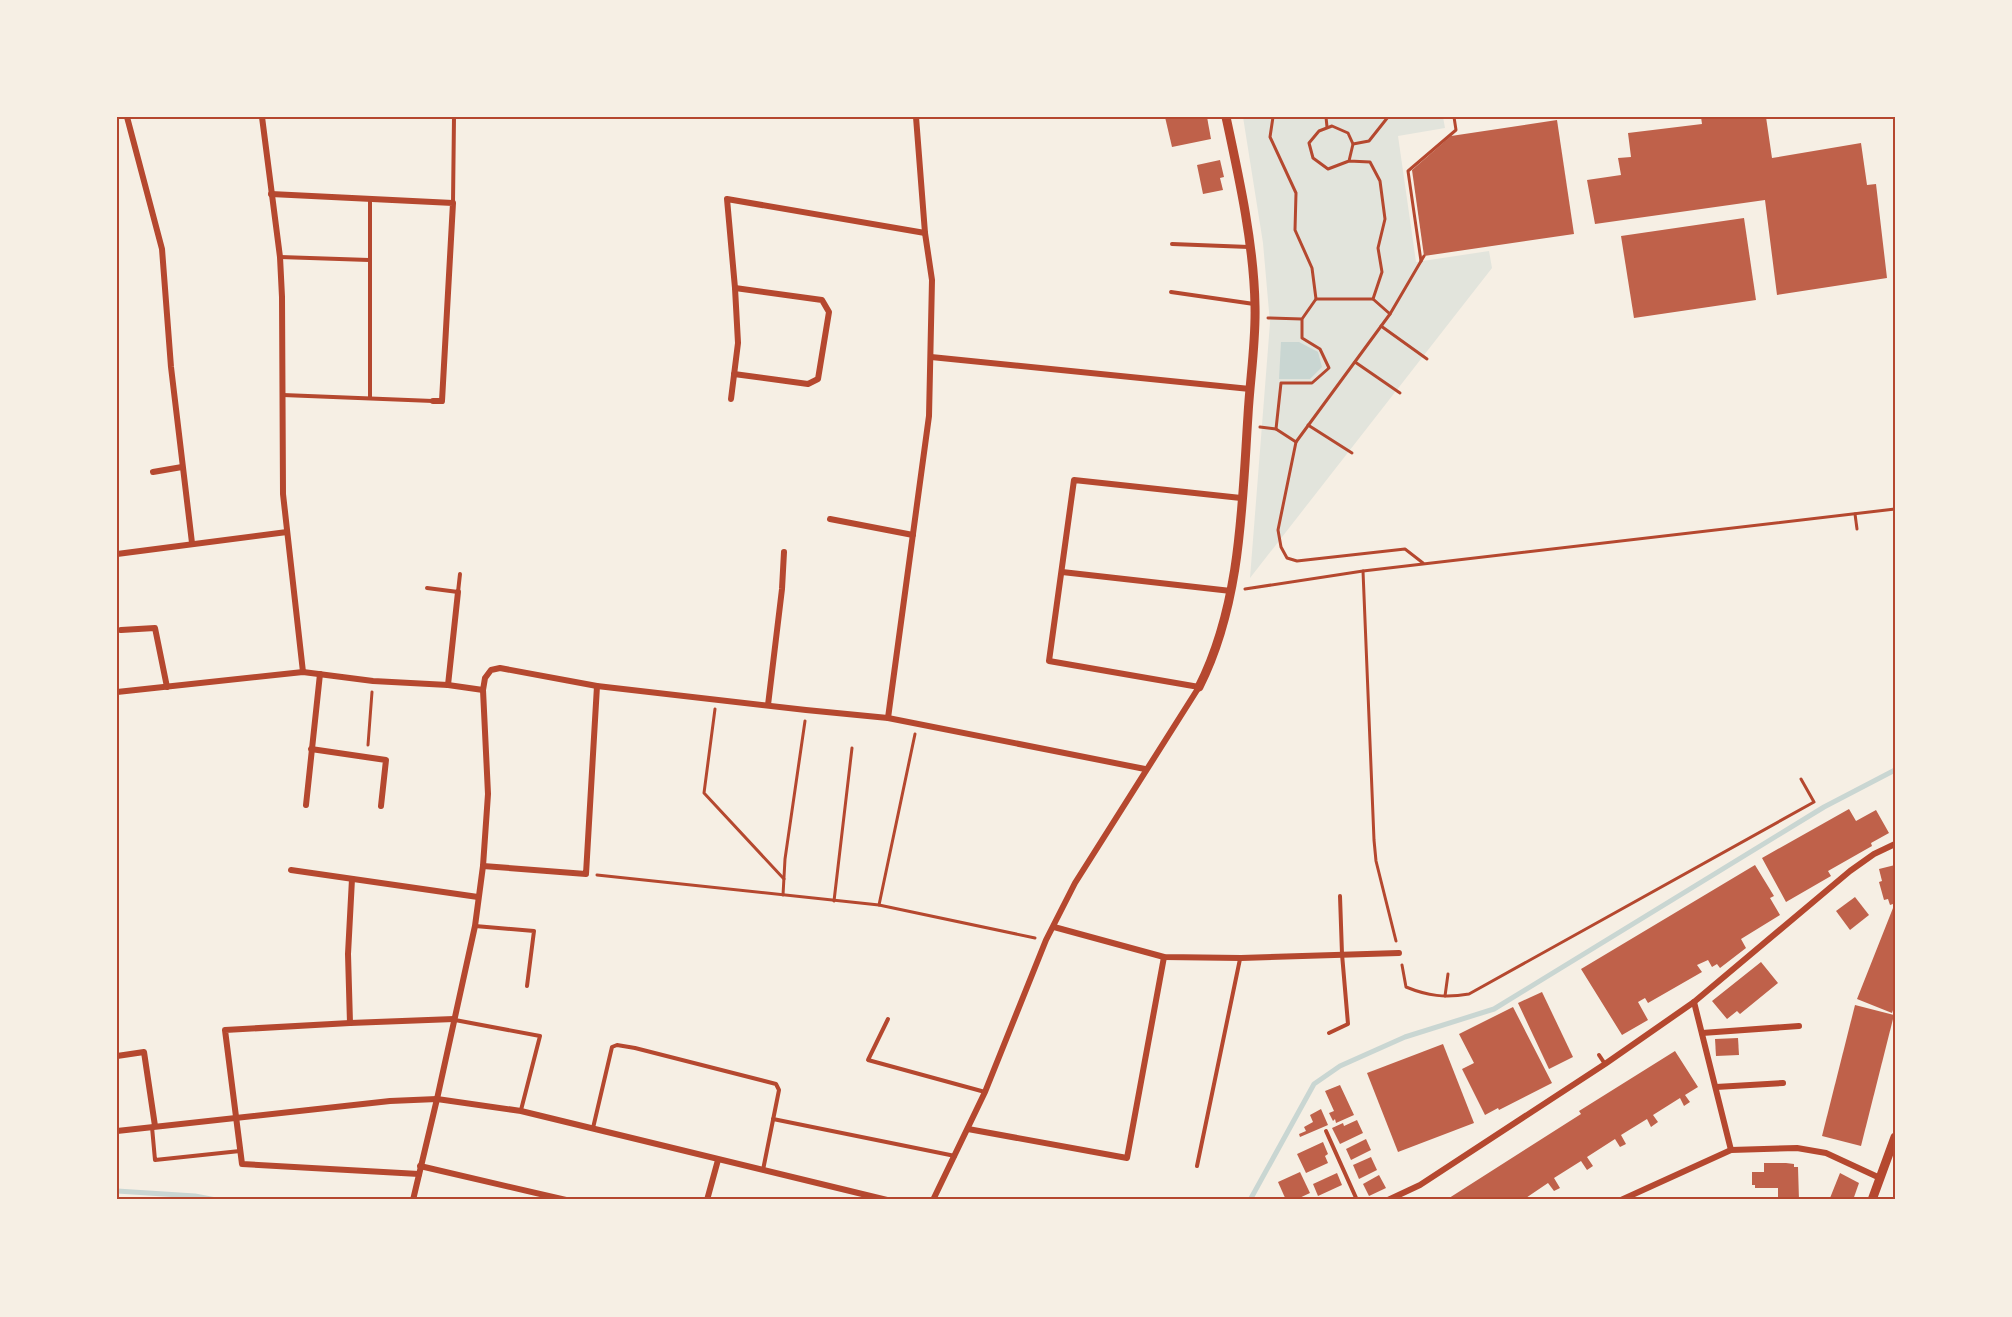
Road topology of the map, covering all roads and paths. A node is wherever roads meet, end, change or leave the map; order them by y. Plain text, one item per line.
1 (127, 117) edge
2 (262, 117) edge
3 (454, 117) edge
4 (916, 117) edge
5 (1226, 117) edge
6 (1273, 117) edge
7 (1326, 117) edge
8 (1388, 117) edge
9 (1454, 117) edge
10 (1328, 128) junction
11 (1353, 144) junction
12 (1348, 161) junction
13 (271, 194) junction
14 (370, 199) junction
15 (453, 203) junction
16 (925, 233) junction
17 (1172, 244) dead end
18 (1249, 247) junction
19 (1424, 256) dead end
20 (280, 257) junction
21 (369, 260) junction
22 (1421, 261) junction
23 (735, 288) junction
24 (1171, 292) dead end
25 (1317, 299) junction
26 (1373, 299) junction
27 (1256, 305) junction
28 (1390, 314) junction
29 (1255, 318) junction
30 (1302, 319) junction
31 (1381, 326) junction
32 (931, 357) junction
33 (1427, 359) dead end
34 (1355, 362) junction
35 (734, 374) junction
36 (1250, 389) junction
37 (1400, 393) dead end
38 (282, 394) junction
39 (370, 397) junction
40 (731, 399) dead end
41 (433, 401) joint
42 (1308, 425) junction
43 (1247, 426) junction
44 (1275, 429) junction
45 (1296, 442) junction
46 (1352, 453) dead end
47 (182, 466) junction
48 (153, 472) dead end
49 (1241, 498) junction
50 (1895, 509) edge
51 (1855, 514) junction
52 (830, 519) dead end
53 (1857, 529) dead end
54 (287, 532) junction
55 (913, 535) junction
56 (192, 543) junction
57 (784, 552) dead end
58 (117, 554) edge
59 (1425, 564) junction
60 (1363, 571) junction
61 (1062, 572) junction
62 (460, 574) dead end
63 (427, 588) dead end
64 (458, 591) junction
65 (1231, 591) junction
66 (121, 630) dead end
67 (303, 672) junction
68 (320, 674) junction
69 (373, 681) junction
70 (448, 685) junction
71 (597, 686) junction
72 (167, 687) junction
73 (1199, 687) junction
74 (483, 690) junction
75 (117, 692) edge
76 (716, 700) junction
77 (768, 705) junction
78 (806, 710) junction
79 (888, 718) junction
80 (917, 724) junction
81 (852, 748) dead end
82 (311, 749) junction
83 (367, 758) junction
84 (1146, 769) junction
85 (1801, 779) dead end
86 (306, 805) dead end
87 (381, 806) dead end
88 (1895, 844) edge
89 (483, 866) junction
90 (291, 870) dead end
91 (586, 874) junction
92 (352, 879) junction
93 (784, 879) junction
94 (783, 895) junction
95 (1340, 896) dead end
96 (478, 897) junction
97 (834, 901) junction
98 (879, 906) junction
99 (475, 926) junction
100 (1054, 927) junction
101 (1046, 940) junction
102 (1399, 953) junction
103 (1342, 954) junction
104 (1164, 957) junction
105 (1240, 958) junction
106 (1448, 974) dead end
107 (527, 986) dead end
108 (1445, 997) junction
109 (1694, 1002) junction
110 (454, 1019) junction
111 (888, 1019) dead end
112 (350, 1023) junction
113 (1798, 1026) dead end
114 (1329, 1033) dead end
115 (1702, 1033) junction
116 (1599, 1055) dead end
117 (117, 1056) edge
118 (1605, 1064) junction
119 (1783, 1083) dead end
120 (1716, 1087) junction
121 (985, 1092) junction
122 (438, 1099) junction
123 (521, 1111) junction
124 (236, 1117) junction
125 (773, 1119) junction
126 (154, 1126) junction
127 (593, 1128) junction
128 (968, 1129) junction
129 (117, 1131) edge
130 (1326, 1131) dead end
131 (1895, 1137) edge
132 (1731, 1150) junction
133 (240, 1151) junction
134 (955, 1156) junction
135 (718, 1160) junction
136 (420, 1166) junction
137 (1197, 1166) dead end
138 (763, 1171) junction
139 (418, 1174) junction
140 (1880, 1178) junction
141 (412, 1200) edge
142 (566, 1200) edge
143 (707, 1200) edge
144 (887, 1200) edge
145 (933, 1200) edge
146 (1357, 1200) edge
147 (1388, 1200) edge
148 (1621, 1200) edge
149 (1872, 1200) edge

1 - 47 street
2 - 13 street
3 - 15 lane
4 - 16 street
5 - 18 street
6 - 25 path
7 - 10 path
8 - 11 path
9 - 22 path
10 - 11 path
10 - 12 path
11 - 12 path
12 - 26 path
13 - 14 street
13 - 20 street
14 - 15 street
14 - 21 lane
15 - 41 street
16 - 23 street
16 - 32 street
17 - 18 lane
18 - 27 street
19 - 22 path
20 - 21 lane
20 - 38 street
21 - 39 lane
22 - 28 path
23 - 35 street
23 - 35 street
24 - 27 lane
25 - 26 path
25 - 30 path
26 - 28 path
27 - 29 street
28 - 31 path
29 - 30 path
29 - 36 street
30 - 44 path
31 - 33 path
31 - 34 path
32 - 36 street
32 - 55 street
34 - 37 path
34 - 42 path
35 - 40 street
36 - 43 street
38 - 39 lane
38 - 54 street
39 - 41 lane
42 - 45 path
42 - 46 path
43 - 44 path
43 - 49 street
44 - 45 path
45 - 59 path
47 - 48 street
47 - 56 street
49 - 61 street
49 - 65 street
50 - 51 path
51 - 53 path
51 - 59 path
52 - 55 street
54 - 56 street
54 - 67 street
55 - 79 street
56 - 58 street
57 - 77 street
59 - 60 path
60 - 65 path
60 - 102 path
61 - 65 street
61 - 73 street
62 - 64 lane
63 - 64 lane
64 - 70 street
65 - 73 street
66 - 72 street
67 - 68 street
67 - 72 street
68 - 69 street
68 - 82 street
69 - 70 street
69 - 83 path
70 - 74 street
71 - 74 street
71 - 76 street
71 - 91 street
72 - 75 street
73 - 84 street
74 - 89 street
76 - 77 street
76 - 93 path
77 - 78 street
78 - 79 street
78 - 93 path
79 - 80 street
80 - 84 street
80 - 98 path
81 - 97 path
82 - 83 street
82 - 86 street
83 - 87 street
84 - 100 street
85 - 108 path
88 - 109 street
89 - 91 street
89 - 96 street
90 - 92 street
91 - 94 path
92 - 96 street
92 - 112 street
93 - 94 path
94 - 97 path
95 - 103 lane
96 - 99 street
97 - 98 path
98 - 101 path
99 - 107 lane
99 - 110 street
100 - 101 street
100 - 104 street
101 - 121 street
102 - 103 street
102 - 108 path
103 - 105 street
103 - 114 lane
104 - 105 street
104 - 128 street
105 - 137 lane
106 - 108 path
109 - 115 street
109 - 118 street
110 - 112 street
110 - 122 street
110 - 123 lane
111 - 121 lane
112 - 124 street
113 - 115 street
115 - 120 street
116 - 118 lane
117 - 126 street
118 - 147 street
119 - 120 street
120 - 132 street
121 - 128 street
122 - 123 street
122 - 124 street
122 - 136 street
123 - 127 street
124 - 126 street
124 - 133 street
125 - 127 lane
125 - 134 lane
125 - 138 lane
126 - 129 street
126 - 133 lane
127 - 135 street
128 - 134 street
130 - 146 lane
131 - 140 street
132 - 140 street
132 - 148 street
133 - 139 street
134 - 145 street
135 - 138 street
135 - 143 street
136 - 139 street
136 - 142 street
138 - 144 street
139 - 141 street
140 - 149 street

